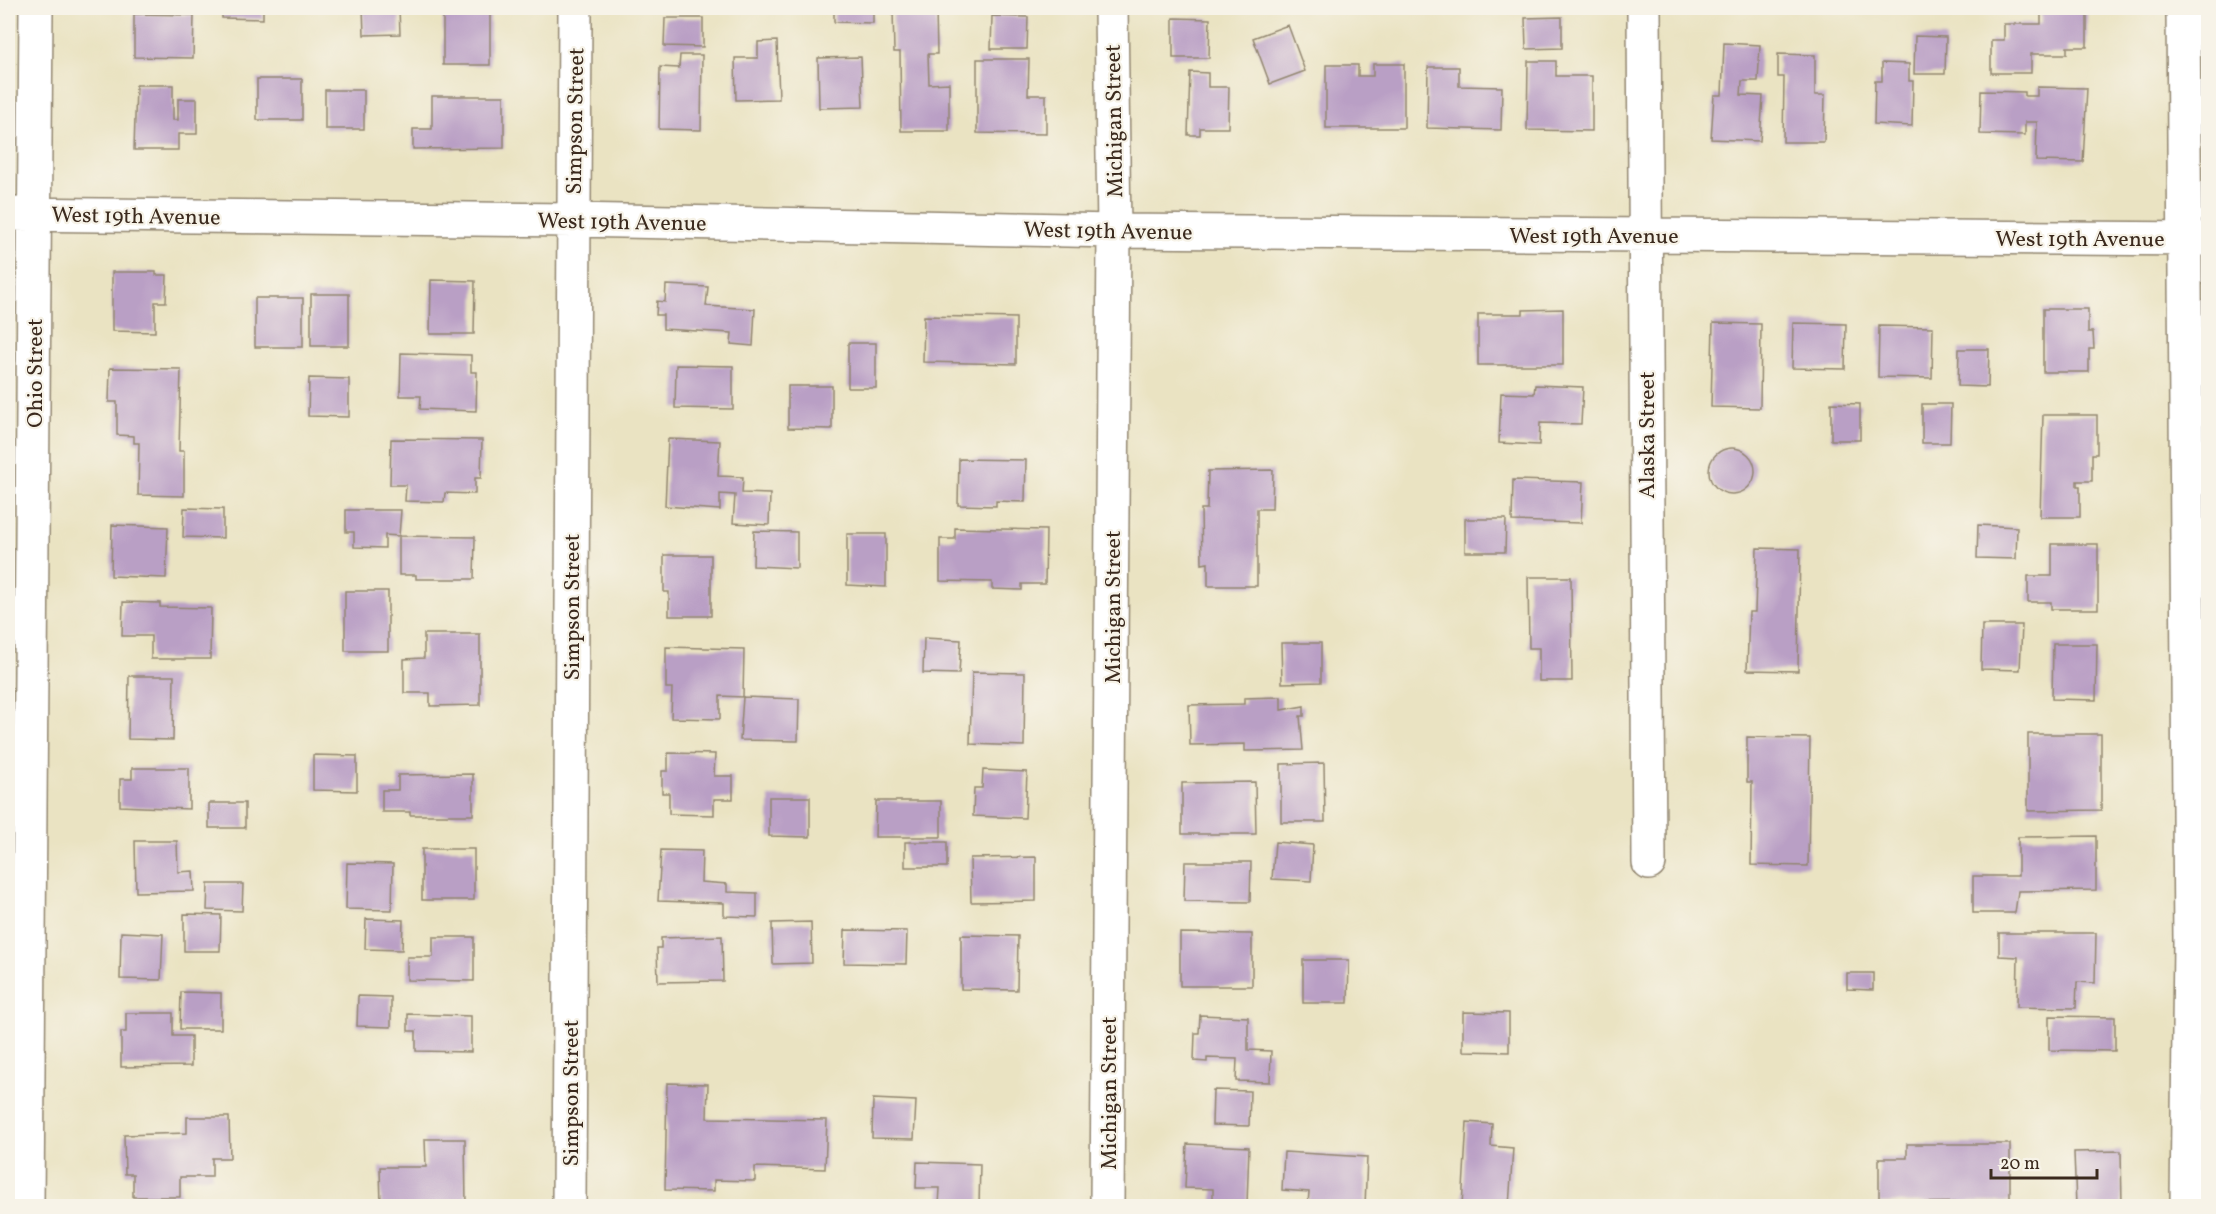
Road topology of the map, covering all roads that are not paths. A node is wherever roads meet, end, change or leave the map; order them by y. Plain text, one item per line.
1 (36, 8) edge
2 (575, 8) edge
3 (1111, 8) edge
4 (1644, 8) edge
5 (2183, 8) edge
6 (21, 214) edge
7 (573, 219) junction
8 (1114, 231) junction
9 (1645, 235) junction
10 (2196, 239) edge
11 (1649, 863) dead end
12 (27, 1206) edge
13 (569, 1206) edge
14 (1107, 1206) edge
15 (2187, 1206) edge

1 - 6 street, Ohio Street
2 - 7 street, Simpson Street
3 - 8 street, Michigan Street
4 - 9 street, Alaska Street
5 - 10 street
6 - 7 street, West 19th Avenue
6 - 12 street, Ohio Street
7 - 8 street, West 19th Avenue
7 - 13 street, Simpson Street
8 - 9 street, West 19th Avenue
8 - 14 street, Michigan Street
9 - 10 street, West 19th Avenue
9 - 11 street, Alaska Street
10 - 15 street

